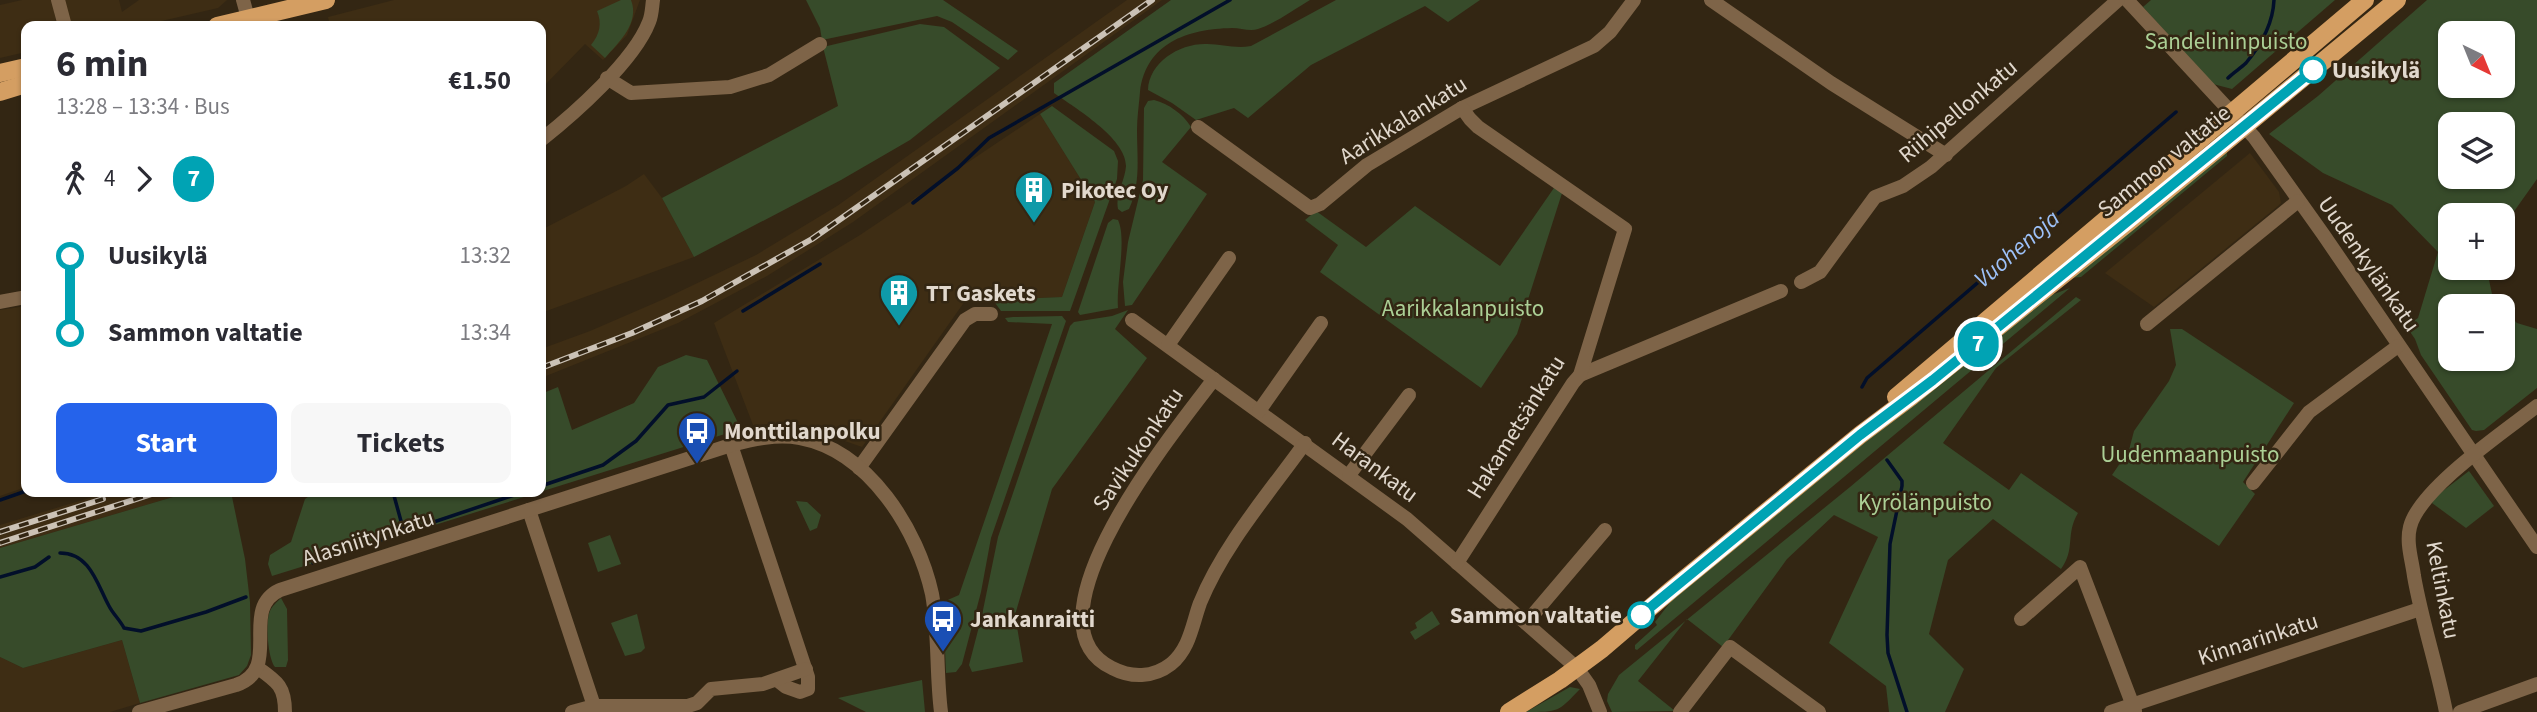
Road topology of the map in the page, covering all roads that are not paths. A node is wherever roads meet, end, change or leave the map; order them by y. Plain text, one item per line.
1 (58, 0) edge
2 (243, 0) edge
3 (326, 0) edge
4 (653, 0) edge
5 (1634, 0) edge
6 (1711, 0) edge
7 (2118, 0) edge
8 (2127, 0) edge
9 (2365, 0) edge
10 (2397, 0) edge
11 (248, 18) junction
12 (64, 21) edge
13 (236, 21) edge
14 (820, 44) dead end
15 (21, 68) edge
16 (0, 73) edge
17 (607, 78) junction
18 (21, 86) edge
19 (0, 92) edge
20 (1462, 108) junction
21 (2232, 113) junction
22 (1198, 127) dead end
23 (2245, 127) junction
24 (546, 136) edge
25 (1946, 155) junction
26 (2298, 201) junction
27 (1229, 258) dead end
28 (1801, 282) dead end
29 (1781, 291) dead end
30 (21, 298) edge
31 (0, 302) edge
32 (991, 314) dead end
33 (1132, 320) dead end
34 (1321, 323) dead end
35 (2147, 324) dead end
36 (1168, 345) junction
37 (2398, 346) junction
38 (1580, 376) junction
39 (1214, 379) junction
40 (1409, 395) dead end
41 (2537, 406) edge
42 (1259, 411) junction
43 (1860, 435) junction
44 (1305, 443) junction
45 (731, 444) junction
46 (2475, 456) junction
47 (859, 468) junction
48 (1349, 475) junction
49 (2253, 483) dead end
50 (529, 510) junction
51 (1605, 530) dead end
52 (2537, 547) edge
53 (1457, 563) junction
54 (2420, 609) junction
55 (2021, 619) dead end
56 (1526, 623) junction
57 (258, 668) junction
58 (1577, 668) junction
59 (806, 669) junction
60 (777, 680) junction
61 (2537, 684) edge
62 (594, 706) junction
63 (2134, 708) edge
64 (139, 712) edge
65 (285, 712) edge
66 (572, 712) edge
67 (941, 712) edge
68 (1509, 712) edge
69 (1600, 712) edge
70 (1680, 712) edge
71 (1819, 712) edge
72 (2110, 712) edge
73 (2446, 712) edge
74 (2460, 712) edge

1 - 12 street
2 - 11 street
3 - 11 main road
4 - 17 street
5 - 20 street, Aarikkalankatu
6 - 25 street
7 - 25 street, Riihipellonkatu
8 - 21 street
9 - 21 main road, Sammon valtatie
10 - 23 main road, Sammon valtatie
11 - 13 main road
14 - 17 street
15 - 16 main road
17 - 24 street
18 - 19 main road
20 - 22 street, Aarikkalankatu
20 - 38 street, Hakametsänkatu
21 - 23 street, Uudenkylänkatu
21 - 43 main road, Sammon valtatie
23 - 26 street, Uudenkylänkatu
23 - 43 main road, Sammon valtatie
25 - 28 street, Riihipellonkatu
26 - 35 street
26 - 37 street, Uudenkylänkatu
27 - 36 street
29 - 38 street
30 - 31 street
32 - 47 street
33 - 36 street, Harankatu
34 - 42 street
36 - 39 street, Harankatu
37 - 46 street, Uudenkylänkatu
37 - 49 street
38 - 53 street, Hakametsänkatu
39 - 42 street, Harankatu
39 - 44 street, Savikukonkatu
40 - 48 street
41 - 46 street, Keltinkatu
42 - 44 street, Harankatu
43 - 58 main road, Sammon valtatie
44 - 48 street, Harankatu
45 - 47 street, Alasniitynkatu
45 - 50 street, Alasniitynkatu
45 - 59 street
46 - 52 street, Uudenkylänkatu
46 - 54 street, Keltinkatu
47 - 67 street, Alasniitynkatu
48 - 53 street, Harankatu
50 - 57 street, Alasniitynkatu
50 - 62 street
51 - 56 street
53 - 56 street, Harankatu
54 - 63 street, Kinnarinkatu
54 - 73 street, Keltinkatu
55 - 63 street
56 - 58 street, Harankatu
57 - 64 street
57 - 65 street
58 - 68 main road, Sammon valtatie
58 - 69 street, Harankatu
59 - 60 street
59 - 60 street
60 - 62 street
61 - 74 street
62 - 66 street
63 - 72 street, Kinnarinkatu
70 - 71 street

